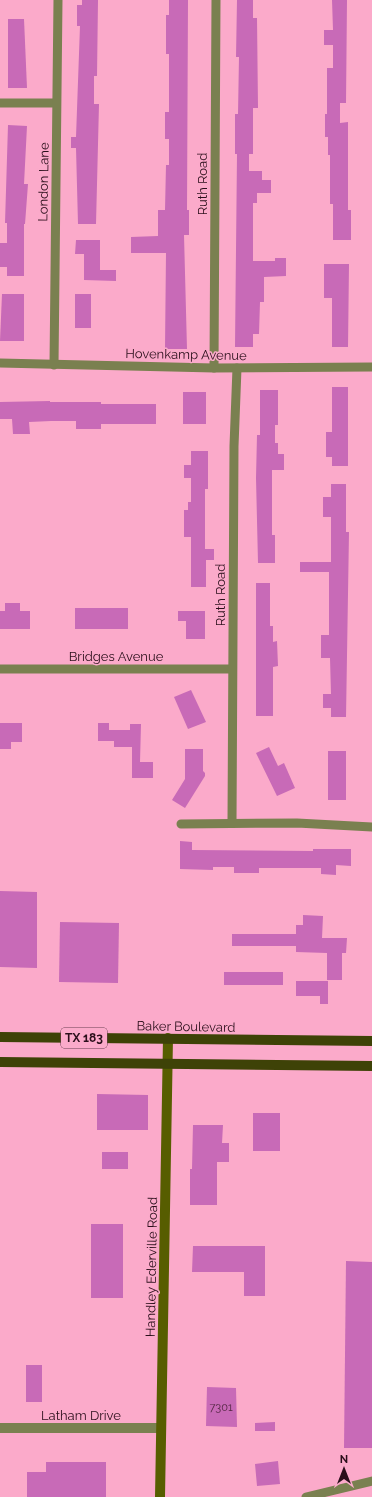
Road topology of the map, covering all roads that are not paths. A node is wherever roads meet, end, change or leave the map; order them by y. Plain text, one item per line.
1 (58, 0) edge
2 (216, 0) edge
3 (0, 103) edge
4 (56, 103) junction
5 (0, 364) edge
6 (54, 365) junction
7 (372, 367) edge
8 (214, 368) junction
9 (237, 368) junction
10 (0, 669) edge
11 (232, 669) junction
12 (232, 823) junction
13 (181, 824) dead end
14 (372, 826) edge
15 (0, 1037) edge
16 (168, 1038) junction
17 (372, 1041) edge
18 (0, 1062) edge
19 (168, 1065) junction
20 (372, 1066) edge
21 (0, 1428) edge
22 (161, 1428) junction
23 (372, 1481) edge
24 (160, 1497) edge
25 (306, 1497) edge

1 - 4 street, London Lane
2 - 8 street, Ruth Road
3 - 4 street
4 - 6 street, London Lane
5 - 6 street, Hovenkamp Avenue
6 - 8 street, Hovenkamp Avenue
7 - 9 street, Hovenkamp Avenue
8 - 9 street, Hovenkamp Avenue
9 - 11 street, Ruth Road
10 - 11 street, Bridges Avenue
11 - 12 street, Ruth Road
12 - 13 street
12 - 14 street
15 - 16 main road, Baker Boulevard / TX 183
16 - 17 main road, Baker Boulevard / TX 183
16 - 19 main road, Handley Ederville Road
18 - 19 main road, TX 183
19 - 20 main road, TX 183
19 - 22 main road, Handley Ederville Road
21 - 22 street, Latham Drive
22 - 24 main road, Handley Ederville Road
23 - 25 street

